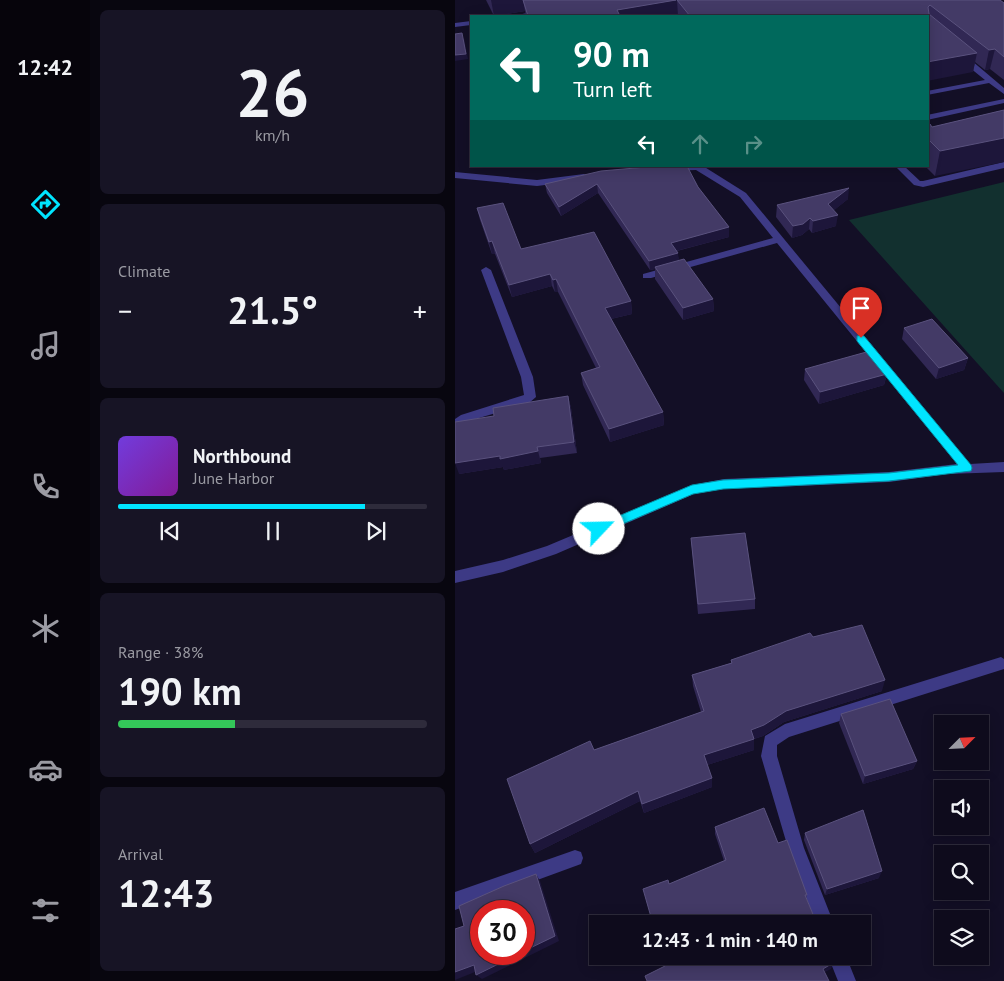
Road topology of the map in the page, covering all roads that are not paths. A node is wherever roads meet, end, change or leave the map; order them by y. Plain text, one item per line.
1 (546, 10) edge
2 (521, 15) edge
3 (470, 23) edge
4 (455, 25) edge
5 (955, 52) edge
6 (990, 81) junction
7 (1004, 92) edge
8 (929, 93) edge
9 (1004, 102) edge
10 (929, 118) edge
11 (1004, 166) edge
12 (900, 167) edge
13 (659, 170) edge
14 (713, 171) edge
15 (455, 175) edge
16 (590, 176) edge
17 (779, 239) junction
18 (486, 270) dead end
19 (647, 276) dead end
20 (455, 425) edge
21 (1004, 467) edge
22 (967, 468) junction
23 (455, 577) edge
24 (1001, 664) dead end
25 (575, 858) dead end
26 (455, 901) edge
27 (822, 915) edge
28 (841, 965) edge
29 (847, 981) edge

1 - 2 street
3 - 4 street
5 - 6 street
6 - 7 street
6 - 8 street
9 - 10 street
11 - 12 street
13 - 14 street
14 - 17 street
15 - 16 street
17 - 19 street
17 - 22 street
18 - 20 street
21 - 22 street
22 - 23 street
24 - 27 street
25 - 26 street
28 - 29 street

